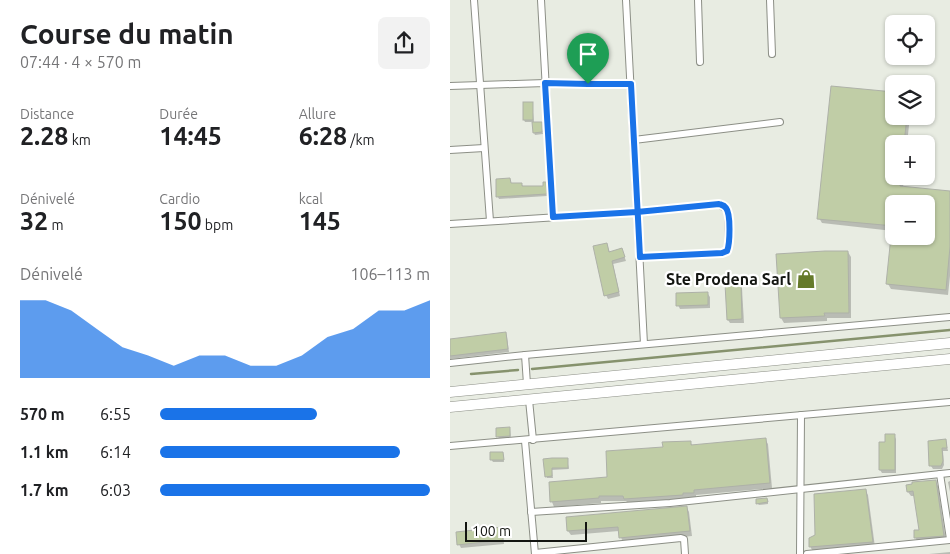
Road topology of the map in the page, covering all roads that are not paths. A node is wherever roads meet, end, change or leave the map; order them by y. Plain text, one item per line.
1 (474, 0) edge
2 (541, 0) edge
3 (626, 0) edge
4 (698, 0) edge
5 (770, 0) edge
6 (772, 54) dead end
7 (700, 62) dead end
8 (545, 83) junction
9 (631, 84) junction
10 (480, 85) junction
11 (450, 86) edge
12 (780, 122) dead end
13 (634, 140) junction
14 (484, 148) junction
15 (450, 150) edge
16 (637, 212) junction
17 (553, 217) junction
18 (490, 221) junction
19 (450, 224) edge
20 (640, 257) junction
21 (950, 316) edge
22 (950, 343) edge
23 (644, 344) junction
24 (525, 355) junction
25 (950, 359) edge
26 (450, 363) edge
27 (527, 384) junction
28 (450, 392) edge
29 (529, 400) junction
30 (950, 402) edge
31 (450, 408) edge
32 (801, 415) junction
33 (525, 440) junction
34 (532, 440) junction
35 (450, 446) edge
36 (950, 473) edge
37 (940, 474) junction
38 (801, 488) junction
39 (531, 512) junction
40 (950, 540) edge
41 (613, 546) junction
42 (535, 553) edge
43 (614, 554) edge
44 (685, 554) edge
45 (800, 554) edge
46 (807, 554) edge

1 - 10 street
2 - 8 street
3 - 9 street
4 - 7 street
5 - 6 street
8 - 9 street
8 - 10 street
8 - 17 street
9 - 13 street
10 - 11 street
10 - 14 street
12 - 13 street
13 - 16 street
14 - 15 street
14 - 18 street
16 - 17 street
16 - 20 street
16 - 20 street
17 - 18 street
18 - 19 street
20 - 23 street
21 - 23 street
22 - 27 highway
23 - 24 street
24 - 26 street
24 - 27 street
25 - 29 highway
27 - 28 highway
29 - 31 highway
29 - 34 street
30 - 32 street
32 - 34 street
32 - 38 street
33 - 34 street
33 - 35 street
33 - 39 street
36 - 37 street
37 - 38 street
37 - 40 street
38 - 39 street
38 - 45 street
39 - 42 street
40 - 46 street
41 - 42 street
41 - 43 street
41 - 44 street

